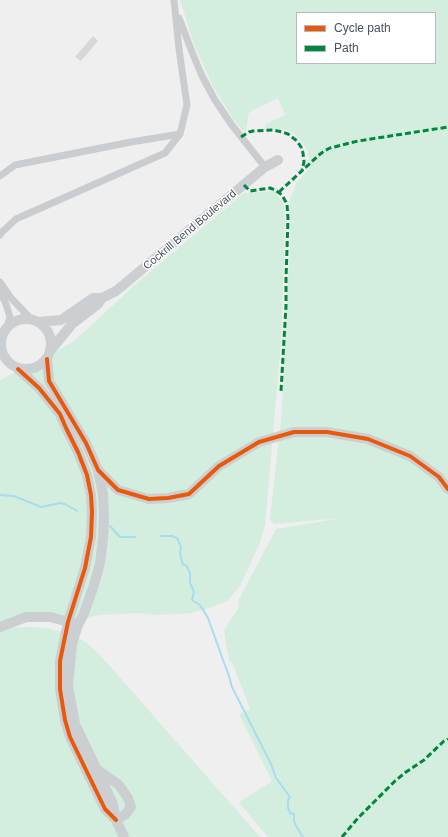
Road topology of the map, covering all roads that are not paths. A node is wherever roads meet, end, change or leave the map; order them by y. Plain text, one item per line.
1 (174, 0) edge
2 (180, 134) junction
3 (278, 160) dead end
4 (265, 167) junction
5 (0, 176) edge
6 (0, 235) edge
7 (0, 282) edge
8 (0, 292) edge
9 (102, 298) junction
10 (35, 321) junction
11 (3, 332) edge
12 (49, 355) junction
13 (2, 359) edge
14 (18, 368) junction
15 (63, 412) junction
16 (98, 470) junction
17 (448, 489) edge
18 (118, 490) junction
19 (103, 494) junction
20 (92, 495) junction
21 (68, 622) junction
22 (78, 625) junction
23 (0, 627) edge
24 (96, 769) junction
25 (116, 820) junction
26 (124, 837) edge

1 - 2 street
1 - 4 street
2 - 5 street
2 - 6 street
3 - 4 street, Cockrill Bend Boulevard
4 - 9 street, Cockrill Bend Boulevard
7 - 10 street
8 - 11 street
9 - 10 street, Cockrill Bend Boulevard
9 - 12 street, Cockrill Bend Boulevard
10 - 11 street
10 - 12 street
11 - 13 street
12 - 14 street
12 - 15 street
13 - 14 street
14 - 15 street
15 - 16 street
15 - 20 street
16 - 18 street
16 - 19 street
17 - 18 street
18 - 19 street
19 - 20 street
19 - 22 street
20 - 21 street
21 - 22 street
21 - 23 street
21 - 25 street
22 - 24 street
24 - 25 street
24 - 25 street
25 - 26 street

